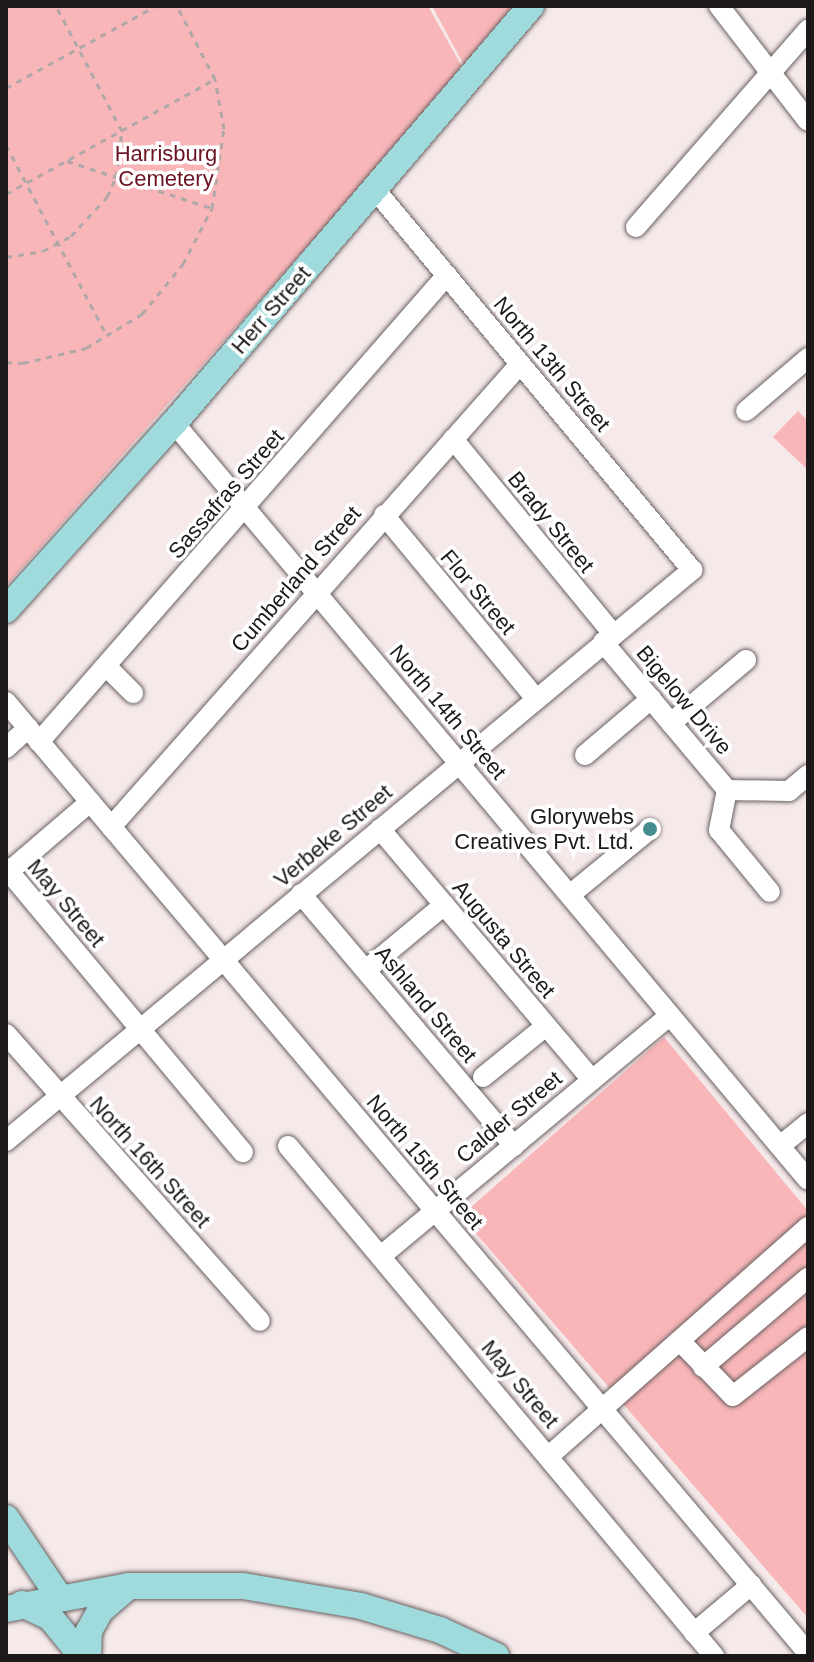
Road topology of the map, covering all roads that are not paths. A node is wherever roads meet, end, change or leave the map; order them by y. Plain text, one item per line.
1 (531, 6) edge
2 (719, 6) edge
3 (808, 30) edge
4 (771, 73) junction
5 (808, 121) edge
6 (375, 189) junction
7 (636, 227) dead end
8 (447, 275) junction
9 (808, 358) edge
10 (520, 364) junction
11 (746, 411) dead end
12 (174, 423) junction
13 (453, 439) junction
14 (245, 508) junction
15 (384, 515) junction
16 (692, 570) joint
17 (316, 594) junction
18 (6, 610) edge
19 (608, 638) junction
20 (746, 660) dead end
21 (107, 667) junction
22 (133, 693) dead end
23 (536, 699) junction
24 (651, 699) junction
25 (6, 702) edge
26 (671, 723) junction
27 (33, 735) junction
28 (6, 748) edge
29 (585, 755) dead end
30 (459, 763) junction
31 (808, 775) edge
32 (727, 790) junction
33 (90, 802) junction
34 (111, 827) junction
35 (380, 829) junction
36 (650, 829) dead end
37 (7, 871) edge
38 (770, 892) dead end
39 (301, 894) junction
40 (571, 894) junction
41 (444, 905) junction
42 (223, 960) junction
43 (366, 970) junction
44 (670, 1015) junction
45 (546, 1026) junction
46 (139, 1028) junction
47 (6, 1034) edge
48 (483, 1077) dead end
49 (591, 1079) junction
50 (59, 1096) junction
51 (808, 1123) edge
52 (6, 1141) edge
53 (288, 1146) dead end
54 (514, 1146) junction
55 (780, 1146) junction
56 (243, 1152) dead end
57 (808, 1180) edge
58 (435, 1211) junction
59 (806, 1234) edge
60 (381, 1256) junction
61 (808, 1278) edge
62 (260, 1321) dead end
63 (808, 1337) edge
64 (680, 1341) junction
65 (703, 1367) junction
66 (602, 1409) junction
67 (549, 1456) junction
68 (6, 1518) edge
69 (751, 1585) junction
70 (129, 1586) junction
71 (59, 1597) junction
72 (14, 1607) edge
73 (694, 1633) junction
74 (808, 1653) edge
75 (85, 1656) edge
76 (496, 1656) edge
77 (714, 1656) edge

1 - 6 main road, Herr Street
2 - 4 street
3 - 4 street
4 - 5 street
4 - 7 street
6 - 8 street, North 13th Street
6 - 12 main road, Herr Street
8 - 10 street, North 13th Street
8 - 14 street, Sassafras Street
9 - 11 street
10 - 13 street, Cumberland Street
10 - 16 street, North 13th Street
12 - 14 street, North 14th Street
12 - 18 main road, Herr Street
13 - 15 street, Cumberland Street
13 - 19 street, Brady Street
14 - 17 street, North 14th Street
14 - 21 street, Sassafras Street
15 - 17 street, Cumberland Street
15 - 23 street, Flor Street
16 - 19 street, Verbeke Street
17 - 30 street, North 14th Street
17 - 34 street, Cumberland Street
19 - 23 street, Verbeke Street
19 - 24 street, Bigelow Drive
20 - 26 street
21 - 22 street
21 - 27 street, Sassafras Street
23 - 30 street, Verbeke Street
24 - 26 street, Bigelow Drive
24 - 29 street
25 - 27 street, North 15th Street
26 - 32 street, Bigelow Drive
27 - 28 street, Sassafras Street
27 - 33 street, North 15th Street
30 - 35 street, Verbeke Street
30 - 40 street, North 14th Street
31 - 32 street
32 - 38 street
33 - 34 street, North 15th Street
33 - 37 street
34 - 42 street, North 15th Street
35 - 39 street, Verbeke Street
35 - 41 street, Augusta Street
36 - 40 street
37 - 46 street, May Street
39 - 42 street, Verbeke Street
39 - 43 street, Ashland Street
40 - 44 street, North 14th Street
41 - 43 street
41 - 45 street, Augusta Street
42 - 46 street, Verbeke Street
42 - 58 street, North 15th Street
43 - 54 street, Ashland Street
44 - 49 street, Calder Street
44 - 55 street, North 14th Street
45 - 48 street
45 - 49 street, Augusta Street
46 - 50 street, Verbeke Street
46 - 56 street, May Street
47 - 50 street, North 16th Street
49 - 54 street, Calder Street
50 - 52 street, Verbeke Street
50 - 62 street, North 16th Street
51 - 55 street
53 - 60 street, May Street
54 - 58 street, Calder Street
55 - 57 street, North 14th Street
58 - 60 street, Calder Street
58 - 66 street, North 15th Street
59 - 64 street
60 - 67 street, May Street
61 - 65 street
63 - 65 street
64 - 65 street
64 - 66 street
66 - 67 street
66 - 69 street, North 15th Street
67 - 73 street, May Street
68 - 71 main road
69 - 73 street
69 - 74 street, North 15th Street
70 - 71 main road
70 - 75 main road
70 - 76 main road
71 - 72 main road
72 - 75 main road
73 - 77 street, May Street

